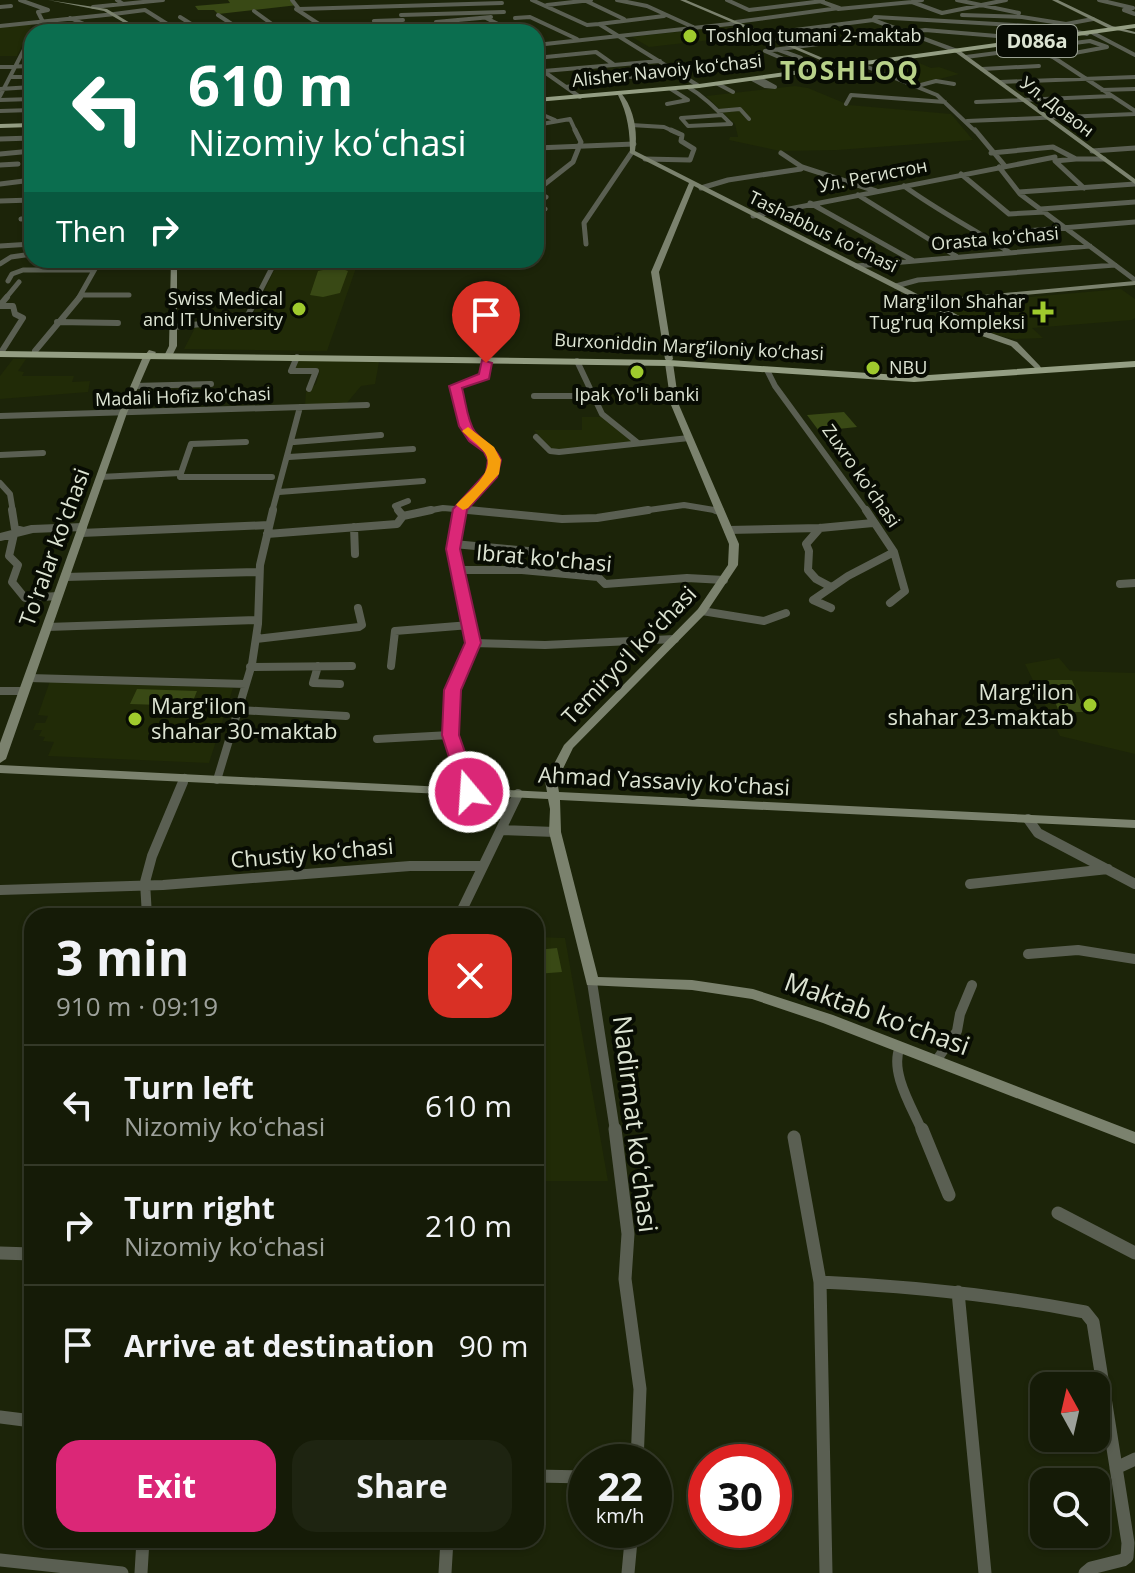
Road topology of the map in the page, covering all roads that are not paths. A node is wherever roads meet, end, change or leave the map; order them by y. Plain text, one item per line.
1 (20, 0) edge
2 (50, 0) edge
3 (117, 0) edge
4 (163, 0) edge
5 (292, 0) edge
6 (532, 0) edge
7 (585, 0) edge
8 (591, 0) edge
9 (617, 0) edge
10 (682, 0) edge
11 (727, 0) edge
12 (757, 0) edge
13 (786, 0) edge
14 (834, 0) edge
15 (922, 0) edge
16 (957, 0) edge
17 (1006, 0) edge
18 (1054, 0) edge
19 (1099, 0) edge
20 (818, 1) edge
21 (912, 2) edge
22 (502, 3) dead end
23 (123, 4) junction
24 (796, 4) junction
25 (544, 5) junction
26 (980, 5) junction
27 (11, 6) dead end
28 (880, 6) junction
29 (0, 7) edge
30 (93, 7) junction
31 (298, 7) junction
32 (772, 7) junction
33 (400, 9) edge
34 (838, 9) junction
35 (849, 10) junction
36 (254, 11) dead end
37 (360, 11) dead end
38 (900, 13) dead end
39 (114, 14) junction
40 (1135, 14) edge
41 (218, 15) dead end
42 (667, 15) junction
43 (962, 15) dead end
44 (180, 17) dead end
45 (1022, 17) junction
46 (70, 18) junction
47 (486, 18) junction
48 (515, 18) dead end
49 (873, 19) junction
50 (1093, 19) junction
51 (627, 20) junction
52 (40, 22) junction
53 (436, 22) dead end
54 (453, 22) junction
55 (738, 23) junction
56 (84, 24) edge
57 (130, 24) edge
58 (167, 24) edge
59 (191, 24) edge
60 (232, 24) edge
61 (272, 24) edge
62 (319, 24) edge
63 (376, 24) edge
64 (456, 24) edge
65 (498, 24) edge
66 (599, 24) junction
67 (587, 25) junction
68 (0, 26) edge
69 (1135, 26) edge
70 (561, 28) dead end
71 (696, 29) junction
72 (1118, 29) junction
73 (905, 32) junction
74 (1135, 33) edge
75 (764, 34) junction
76 (1089, 36) junction
77 (625, 37) junction
78 (1047, 39) junction
79 (581, 41) junction
80 (1016, 43) junction
81 (544, 44) edge
82 (1066, 44) junction
83 (794, 46) junction
84 (1030, 49) junction
85 (779, 50) junction
86 (957, 51) junction
87 (24, 53) edge
88 (22, 55) joint
89 (1135, 55) edge
90 (544, 57) edge
91 (966, 57) junction
92 (1053, 57) junction
93 (661, 61) junction
94 (860, 64) junction
95 (613, 65) junction
96 (24, 66) edge
97 (1039, 66) dead end
98 (0, 67) edge
99 (15, 67) junction
100 (841, 67) junction
101 (982, 69) junction
102 (674, 70) junction
103 (544, 71) joint
104 (24, 77) edge
105 (1135, 77) edge
106 (10, 78) junction
107 (0, 79) edge
108 (1086, 79) junction
109 (1000, 82) junction
110 (718, 84) junction
111 (954, 84) dead end
112 (699, 86) junction
113 (914, 86) junction
114 (24, 87) edge
115 (566, 87) junction
116 (688, 87) junction
117 (2, 88) edge
118 (671, 89) junction
119 (1135, 89) edge
120 (1102, 90) junction
121 (733, 92) dead end
122 (621, 95) junction
123 (1112, 96) junction
124 (580, 97) junction
125 (0, 98) edge
126 (887, 98) junction
127 (24, 99) edge
128 (544, 99) edge
129 (1024, 100) junction
130 (946, 102) junction
131 (976, 102) dead end
132 (667, 104) dead end
133 (846, 104) dead end
134 (883, 108) dead end
135 (24, 110) edge
136 (0, 111) edge
137 (720, 113) junction
138 (1135, 113) edge
139 (544, 115) edge
140 (1049, 118) junction
141 (749, 119) dead end
142 (555, 120) junction
143 (967, 121) junction
144 (544, 123) edge
145 (24, 125) edge
146 (631, 125) junction
147 (0, 126) edge
148 (24, 138) edge
149 (0, 139) edge
150 (580, 146) junction
151 (544, 148) edge
152 (633, 148) junction
153 (1135, 148) edge
154 (1092, 151) junction
155 (24, 152) edge
156 (781, 153) dead end
157 (991, 153) junction
158 (0, 154) edge
159 (1055, 157) dead end
160 (645, 159) junction
161 (1076, 159) junction
162 (1104, 159) junction
163 (18, 164) dead end
164 (0, 165) edge
165 (1002, 167) junction
166 (801, 169) junction
167 (961, 174) junction
168 (24, 181) edge
169 (1135, 183) edge
170 (0, 184) edge
171 (544, 186) edge
172 (691, 186) junction
173 (904, 186) junction
174 (701, 188) junction
175 (1084, 188) junction
176 (877, 191) junction
177 (1019, 192) junction
178 (858, 195) junction
179 (24, 200) edge
180 (0, 201) edge
181 (1135, 202) edge
182 (810, 203) junction
183 (1043, 210) junction
184 (753, 216) junction
185 (21, 219) dead end
186 (24, 219) edge
187 (1135, 222) edge
188 (1066, 228) junction
189 (1014, 232) dead end
190 (24, 244) edge
191 (586, 244) dead end
192 (0, 246) edge
193 (1090, 246) junction
194 (1009, 252) junction
195 (24, 255) edge
196 (956, 256) junction
197 (912, 260) junction
198 (0, 264) edge
199 (1115, 265) junction
200 (856, 266) junction
201 (110, 268) edge
202 (174, 268) edge
203 (272, 268) edge
204 (94, 269) junction
205 (4, 281) edge
206 (1135, 282) edge
207 (896, 286) junction
208 (0, 291) edge
209 (12, 291) junction
210 (82, 295) junction
211 (129, 295) dead end
212 (928, 302) junction
213 (0, 306) edge
214 (57, 322) junction
215 (118, 323) dead end
216 (174, 327) junction
217 (35, 351) junction
218 (1, 352) edge
219 (150, 354) junction
220 (169, 354) junction
221 (297, 357) junction
222 (486, 360) junction
223 (577, 361) junction
224 (669, 361) junction
225 (1135, 362) edge
226 (767, 370) junction
227 (1038, 370) junction
228 (211, 384) dead end
229 (134, 386) junction
230 (309, 389) dead end
231 (534, 396) dead end
232 (592, 396) junction
233 (367, 405) dead end
234 (300, 407) junction
235 (123, 413) junction
236 (0, 416) edge
237 (381, 435) dead end
238 (536, 437) dead end
239 (689, 438) junction
240 (246, 442) dead end
241 (294, 442) junction
242 (638, 443) junction
243 (413, 449) dead end
244 (43, 453) dead end
245 (0, 455) edge
246 (289, 457) junction
247 (181, 473) junction
248 (100, 477) junction
249 (272, 477) dead end
250 (423, 481) dead end
251 (0, 483) edge
252 (279, 492) junction
253 (408, 501) dead end
254 (460, 509) junction
255 (720, 511) junction
256 (403, 516) junction
257 (873, 523) junction
258 (354, 527) junction
259 (820, 528) junction
260 (268, 529) junction
261 (82, 530) junction
262 (728, 530) junction
263 (18, 533) junction
264 (0, 537) edge
265 (454, 544) junction
266 (528, 551) dead end
267 (894, 552) junction
268 (355, 554) dead end
269 (456, 570) junction
270 (259, 572) junction
271 (65, 577) junction
272 (724, 580) junction
273 (1135, 583) edge
274 (1120, 584) dead end
275 (831, 587) junction
276 (58, 596) junction
277 (890, 603) dead end
278 (358, 608) dead end
279 (831, 608) dead end
280 (702, 611) junction
281 (786, 613) dead end
282 (258, 620) junction
283 (470, 625) junction
284 (47, 627) junction
285 (256, 639) junction
286 (675, 639) junction
287 (473, 643) junction
288 (318, 666) junction
289 (352, 666) dead end
290 (391, 666) dead end
291 (250, 667) junction
292 (29, 678) junction
293 (246, 684) junction
294 (340, 684) dead end
295 (0, 691) edge
296 (24, 691) junction
297 (239, 710) junction
298 (346, 716) dead end
299 (450, 735) junction
300 (377, 739) dead end
301 (0, 759) edge
302 (0, 769) edge
303 (185, 778) junction
304 (217, 780) junction
305 (469, 792) junction
306 (518, 794) junction
307 (552, 796) junction
308 (1028, 819) junction
309 (1135, 824) edge
310 (501, 830) junction
311 (555, 832) junction
312 (483, 866) junction
313 (1108, 869) junction
314 (970, 884) dead end
315 (1135, 884) edge
316 (144, 886) junction
317 (0, 890) edge
318 (146, 908) edge
319 (463, 908) edge
320 (1028, 954) dead end
321 (1135, 959) edge
322 (592, 982) junction
323 (972, 985) dead end
324 (900, 1047) junction
325 (936, 1061) junction
326 (794, 1137) dead end
327 (1135, 1138) edge
328 (949, 1195) dead end
329 (1058, 1213) dead end
330 (0, 1253) edge
331 (1135, 1253) edge
332 (24, 1254) edge
333 (820, 1282) junction
334 (958, 1292) junction
335 (0, 1417) edge
336 (24, 1420) edge
337 (638, 1444) edge
338 (1135, 1459) edge
339 (1116, 1468) junction
340 (544, 1476) edge
341 (568, 1477) edge
342 (143, 1548) edge
343 (447, 1548) edge
344 (630, 1548) edge
345 (0, 1560) edge
346 (122, 1573) edge
347 (141, 1573) edge
348 (445, 1573) edge
349 (628, 1573) edge
350 (826, 1573) edge
351 (985, 1573) edge
352 (1085, 1573) edge

1 - 52 street
2 - 30 street
3 - 23 street
4 - 23 street
5 - 31 street
6 - 25 street
7 - 8 street
7 - 25 street
7 - 51 street
9 - 42 street
10 - 55 street
11 - 32 street
12 - 32 street
13 - 24 street
14 - 20 street
15 - 21 street
16 - 26 street
17 - 26 street
18 - 50 street
19 - 40 street
20 - 24 street
20 - 34 street
21 - 26 street
21 - 28 street
22 - 33 street
23 - 30 street
24 - 32 street
25 - 67 street
26 - 45 street
27 - 29 street
28 - 35 street
28 - 38 street
30 - 39 street
31 - 33 street
31 - 62 street
33 - 37 street
33 - 47 street
33 - 63 street
34 - 35 street
34 - 55 street
35 - 49 street
36 - 61 street
39 - 46 street
39 - 57 street
39 - 58 street
41 - 60 street
42 - 51 street
42 - 71 street
43 - 45 street
44 - 59 street
45 - 50 street
46 - 52 street
46 - 56 street
47 - 54 street
47 - 65 street
48 - 79 street
49 - 73 street, Ул. Довон
49 - 75 street
49 - 76 street
50 - 72 street
51 - 66 street
52 - 68 street
53 - 54 street
54 - 64 street
55 - 71 street
55 - 75 street
66 - 67 street
66 - 77 street
67 - 70 street
69 - 72 main road, Alisher Navoiy koʻchasi / D086a
71 - 77 street
72 - 74 street
72 - 76 main road, Alisher Navoiy koʻchasi / D086a
73 - 78 street
73 - 83 street
73 - 86 street, Ул. Довон
75 - 83 street
76 - 78 main road, Alisher Navoiy koʻchasi / D086a
76 - 82 street
76 - 89 street
76 - 92 street
77 - 79 street
77 - 93 street
78 - 80 main road, Alisher Navoiy koʻchasi / D086a
78 - 82 street
79 - 81 street
80 - 84 street
80 - 86 main road, Alisher Navoiy koʻchasi / D086a
82 - 84 street
83 - 85 street
83 - 100 street
84 - 91 street
84 - 92 street
85 - 85 street
86 - 91 street, Ул. Довон
86 - 94 main road, Alisher Navoiy koʻchasi / D086a
87 - 88 street
88 - 99 street
90 - 95 street
91 - 101 street, Ул. Довон
92 - 108 street
93 - 95 street
93 - 102 street
94 - 100 main road, Alisher Navoiy koʻchasi / D086a
94 - 113 street
95 - 103 street
96 - 99 street
97 - 101 street
98 - 99 street
99 - 106 street
100 - 110 main road, Alisher Navoiy koʻchasi / D086a
101 - 109 street, Ул. Довон
102 - 112 street
102 - 115 street
103 - 115 street
104 - 106 street
105 - 108 street
106 - 107 street
106 - 117 street
108 - 109 street
108 - 120 street
109 - 129 street, Ул. Довон
110 - 112 main road, Alisher Navoiy koʻchasi / D086a
110 - 121 street
111 - 113 street
112 - 116 main road, Alisher Navoiy koʻchasi / D086a
113 - 130 street
114 - 117 street
115 - 124 street
116 - 118 main road, Alisher Navoiy koʻchasi / D086a
116 - 137 street
117 - 125 street
118 - 122 main road, Alisher Navoiy koʻchasi / D086a
118 - 132 street
119 - 120 street
120 - 123 street
122 - 124 main road, Alisher Navoiy koʻchasi / D086a
122 - 146 street
123 - 129 street
123 - 138 street
124 - 128 main road, Alisher Navoiy koʻchasi / D086a
125 - 127 street
126 - 130 street
126 - 133 street
126 - 134 street
129 - 131 street
129 - 140 street, Ул. Довон
130 - 143 street
135 - 136 street
137 - 137 street
137 - 141 street
138 - 140 street
139 - 142 street
140 - 143 street
140 - 154 street, Ул. Довон
142 - 144 street
142 - 150 street
143 - 157 street
145 - 147 main road
146 - 152 street
146 - 160 street
148 - 149 street
150 - 151 street
150 - 152 street
150 - 171 street
152 - 160 street, Tashabbus koʻchasi
152 - 191 street
153 - 154 street
154 - 162 street, Ул. Довон
155 - 158 street
156 - 166 street
157 - 161 street
157 - 165 street
159 - 165 street, Ул. Регистон
160 - 172 street, Tashabbus koʻchasi
161 - 162 street
161 - 175 street
162 - 169 street, Ул. Довон
163 - 164 street
165 - 167 street, Ул. Регистон
165 - 177 street
166 - 174 street
166 - 176 street
167 - 173 street, Ул. Регистон
167 - 183 street
168 - 170 street
169 - 175 street
172 - 174 street, Tashabbus koʻchasi
172 - 224 street, Temiryoʻl koʻchasi
173 - 176 street, Ул. Регистон
173 - 194 street
174 - 184 street, Tashabbus koʻchasi
175 - 177 street
176 - 178 street, Ул. Регистон
177 - 183 street
178 - 182 street, Ул. Регистон
178 - 196 street
179 - 180 street
181 - 183 street
182 - 184 street, Ул. Регистон
182 - 197 street
183 - 188 street
184 - 200 street, Tashabbus koʻchasi
185 - 186 street
187 - 188 street
188 - 189 street
188 - 193 street
190 - 192 street
193 - 194 street, Orasta koʻchasi
193 - 199 street
194 - 196 street, Orasta koʻchasi
195 - 198 street
196 - 197 street, Orasta koʻchasi
197 - 200 street, Orasta koʻchasi
199 - 206 street
199 - 207 street
200 - 207 street, Tashabbus koʻchasi
201 - 204 street
202 - 216 street
203 - 216 street
204 - 205 street
204 - 210 street
205 - 209 street
206 - 212 street
207 - 212 street, Tashabbus koʻchasi
208 - 209 street
209 - 213 street
210 - 211 street
210 - 214 street
212 - 227 street, Tashabbus koʻchasi
213 - 218 street
214 - 215 street
214 - 217 street
216 - 220 street
217 - 218 main road, Burxoniddin Marg’iloniy ko’chasi
217 - 219 main road, Burxoniddin Marg’iloniy ko’chasi
218 - 219 main road, Burxoniddin Marg’iloniy ko’chasi
219 - 220 main road, Burxoniddin Marg’iloniy ko’chasi
219 - 229 street, To'ralar ko'chasi
220 - 221 main road, Burxoniddin Marg’iloniy ko’chasi
220 - 224 main road, Burxoniddin Marg’iloniy ko’chasi
221 - 222 main road, Burxoniddin Marg’iloniy ko’chasi
221 - 230 street
222 - 223 main road, Burxoniddin Marg’iloniy ko’chasi
222 - 254 street
223 - 224 main road, Burxoniddin Marg’iloniy ko’chasi
223 - 232 street
224 - 226 main road, Burxoniddin Marg’iloniy ko’chasi
224 - 227 main road, Burxoniddin Marg’iloniy ko’chasi
224 - 239 street, Temiryoʻl koʻchasi
225 - 227 main road, Burxoniddin Marg’iloniy ko’chasi
226 - 227 main road, Burxoniddin Marg’iloniy ko’chasi
226 - 257 street, Zuxro ko'chasi
228 - 229 street
229 - 235 street, To'ralar ko'chasi
231 - 232 street
232 - 242 street
233 - 234 street, Madali Hofiz ko'chasi
234 - 235 street, Madali Hofiz ko'chasi
234 - 241 street
235 - 236 street, Madali Hofiz ko'chasi
235 - 248 street, To'ralar ko'chasi
237 - 241 street
238 - 242 street
239 - 242 street
239 - 255 street, Temiryoʻl koʻchasi
240 - 247 street
241 - 246 street
243 - 246 street
244 - 245 street
246 - 252 street
247 - 248 street
247 - 249 street
248 - 261 street, To'ralar ko'chasi
250 - 252 street
251 - 263 street
252 - 260 street
253 - 256 street
254 - 255 street
254 - 256 street
254 - 265 street
255 - 262 street, Temiryoʻl koʻchasi
256 - 258 street
257 - 259 street
257 - 267 street, Zuxro ko'chasi
258 - 260 street
258 - 268 street
259 - 262 street
259 - 275 street
260 - 261 street
260 - 270 street
261 - 263 street
261 - 271 street, To'ralar ko'chasi
262 - 272 street, Temiryoʻl koʻchasi
263 - 264 street
263 - 276 street
265 - 266 street
265 - 269 street
267 - 275 street
267 - 277 street, Zuxro ko'chasi
269 - 272 street, Ibrat ko'chasi
269 - 283 street
270 - 271 street
270 - 282 street
271 - 276 street, To'ralar ko'chasi
272 - 280 street, Temiryoʻl koʻchasi
273 - 274 street
275 - 279 street
276 - 284 street, To'ralar ko'chasi
278 - 285 street
280 - 281 street
280 - 286 street, Temiryoʻl koʻchasi
282 - 284 street
282 - 285 street
283 - 287 street
283 - 290 street
284 - 292 street, To'ralar ko'chasi
285 - 291 street
286 - 287 street
286 - 307 street, Temiryoʻl koʻchasi
287 - 299 street
288 - 289 street
288 - 291 street
288 - 294 street
291 - 293 street
292 - 293 street
292 - 296 street, To'ralar ko'chasi
293 - 297 street
295 - 296 street
296 - 301 street, To'ralar ko'chasi
297 - 298 street
297 - 304 street
299 - 300 street
299 - 305 street
302 - 303 street, Ahmad Yassaviy ko'chasi
303 - 304 street, Ahmad Yassaviy ko'chasi
303 - 316 street
304 - 305 street, Ahmad Yassaviy ko'chasi
305 - 306 street, Ahmad Yassaviy ko'chasi
306 - 307 street, Ahmad Yassaviy ko'chasi
306 - 310 street
307 - 308 street, Ahmad Yassaviy ko'chasi
307 - 311 street, Nadirmat koʻchasi
308 - 309 street, Ahmad Yassaviy ko'chasi
308 - 313 street
310 - 311 street
310 - 312 street
311 - 322 street, Nadirmat koʻchasi
312 - 316 street, Chustiy koʻchasi
312 - 319 street
313 - 314 street
313 - 315 street
316 - 317 street, Chustiy koʻchasi
316 - 318 street
320 - 321 street
322 - 324 street, Maktab koʻchasi
322 - 337 street, Nadirmat koʻchasi
323 - 325 street
324 - 325 street, Maktab koʻchasi
324 - 328 street
325 - 327 street, Maktab koʻchasi
326 - 333 street
329 - 331 street
330 - 332 street
333 - 334 street
333 - 350 street
334 - 339 street
334 - 351 street
335 - 336 street
338 - 339 street
339 - 352 street
340 - 341 street
342 - 347 street
343 - 348 street
344 - 349 street
345 - 346 street

